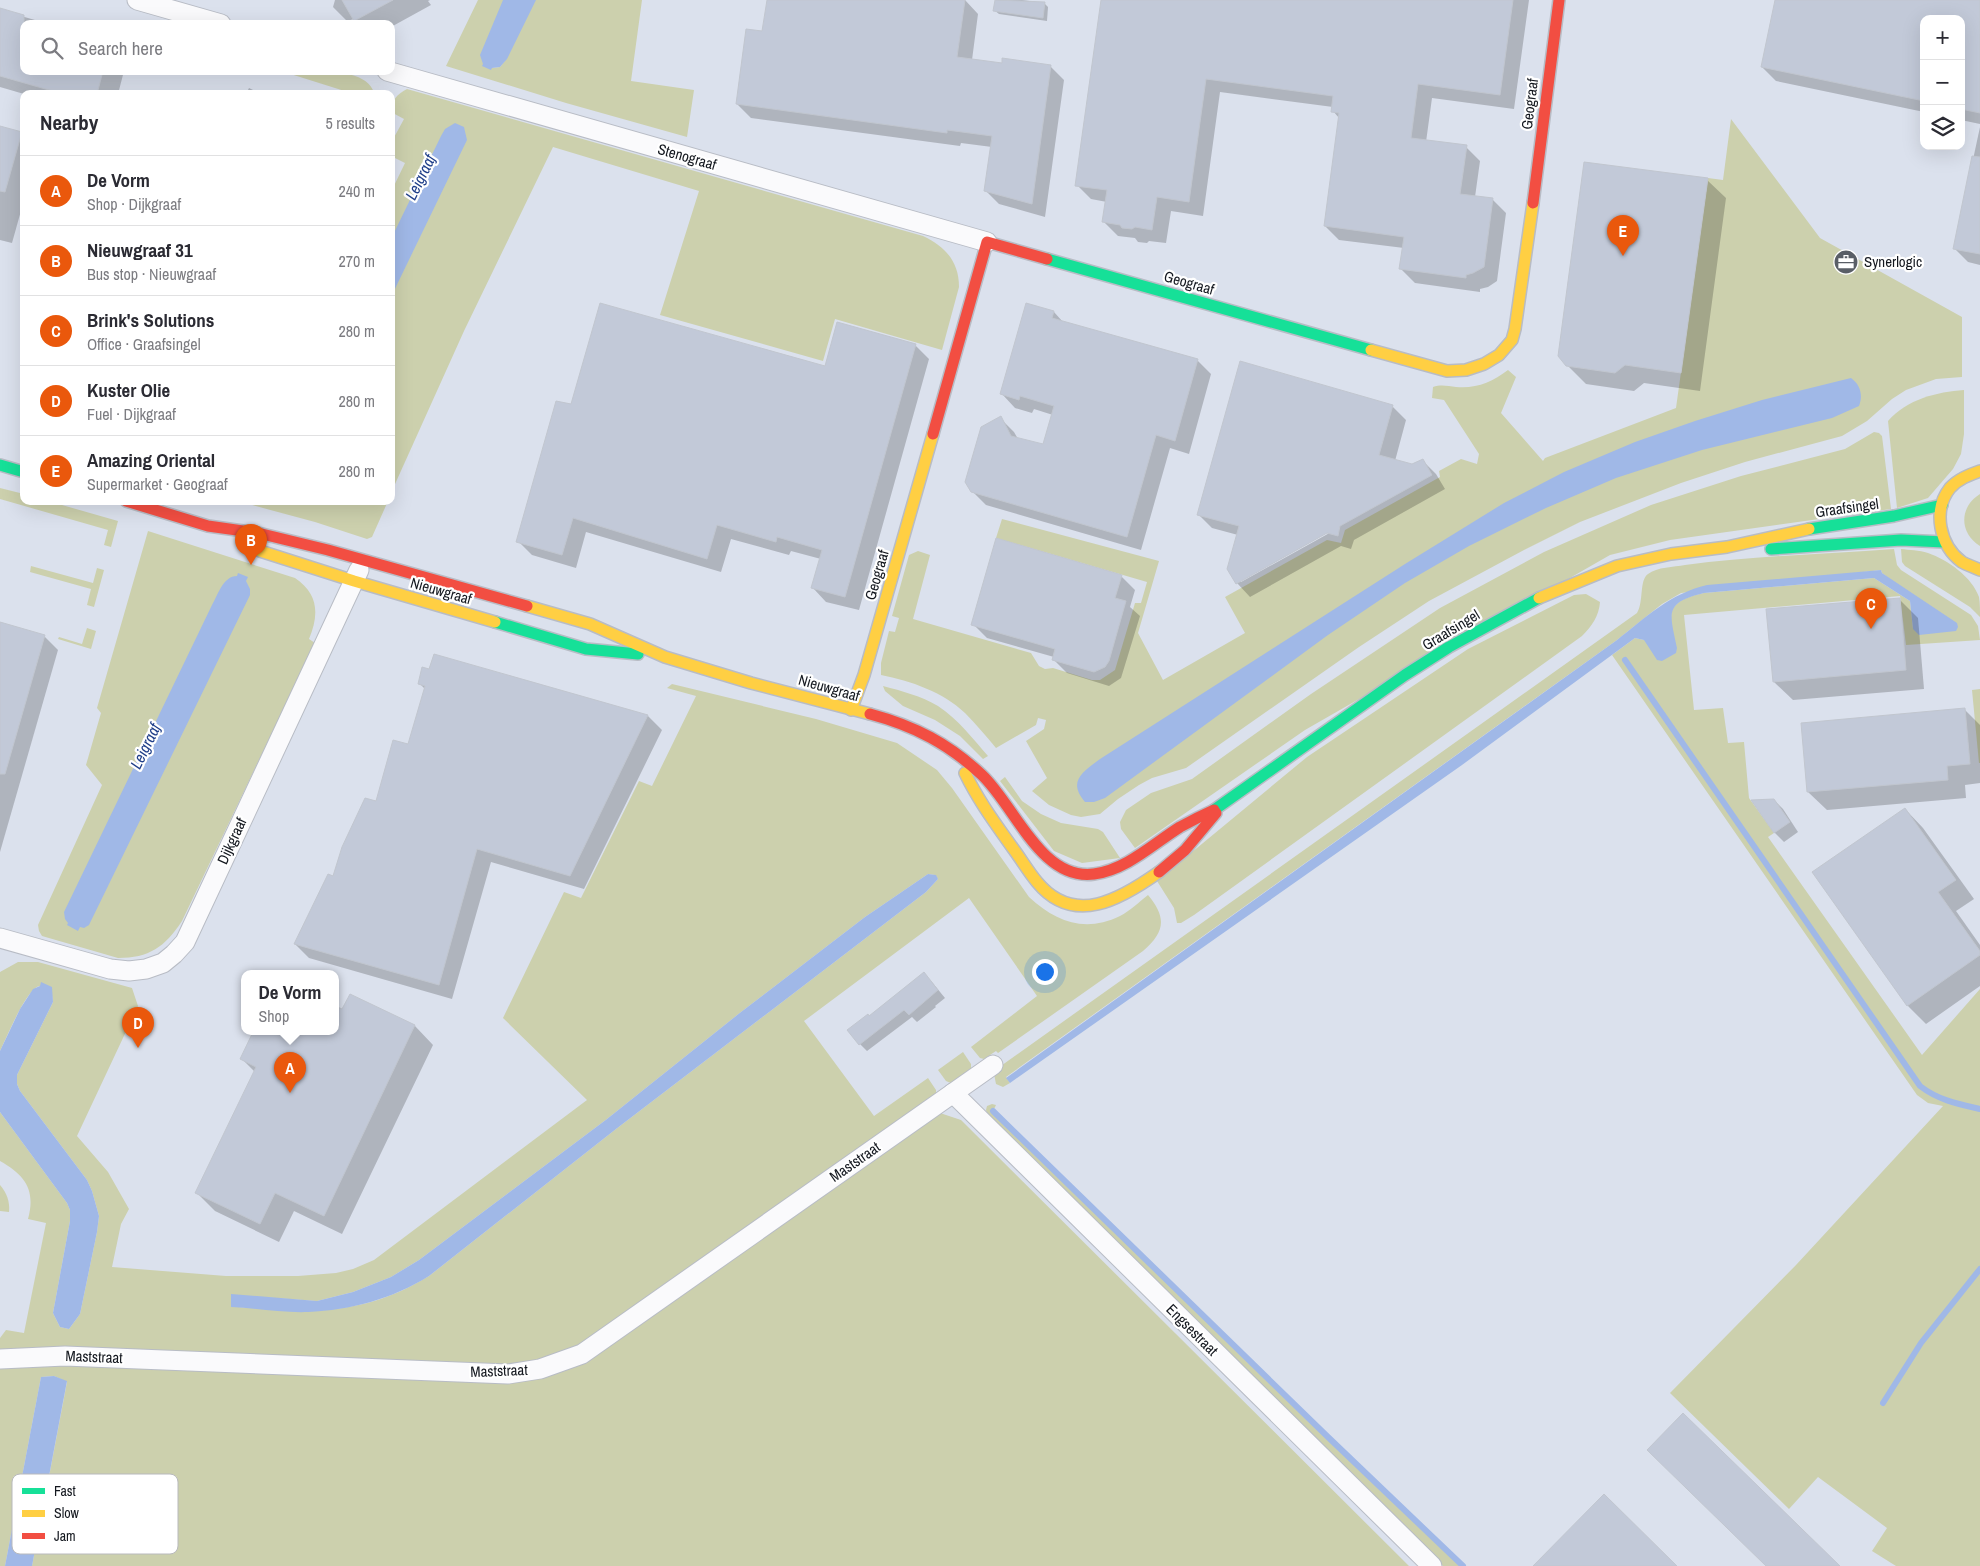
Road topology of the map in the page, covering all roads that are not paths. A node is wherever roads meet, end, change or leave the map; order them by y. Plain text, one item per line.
1 (137, 0) edge
2 (1559, 0) edge
3 (207, 20) edge
4 (395, 73) edge
5 (987, 242) junction
6 (0, 465) edge
7 (20, 471) edge
8 (1980, 471) edge
9 (1942, 504) junction
10 (139, 505) edge
11 (220, 529) junction
12 (1944, 542) junction
13 (1727, 547) junction
14 (364, 560) junction
15 (1980, 571) edge
16 (354, 581) junction
17 (661, 656) junction
18 (851, 710) junction
19 (955, 753) junction
20 (1221, 806) junction
21 (1133, 859) joint
22 (0, 938) edge
23 (993, 1065) dead end
24 (953, 1093) junction
25 (0, 1359) edge
26 (1432, 1566) edge

1 - 3 street
2 - 5 street, Geograaf
4 - 5 street, Stenograaf
5 - 18 street, Geograaf
6 - 7 street
8 - 9 street
9 - 12 street
9 - 13 street, Graafsingel
10 - 11 street, Nieuwgraaf
11 - 14 street, Nieuwgraaf
11 - 16 street, Nieuwgraaf
12 - 13 street, Graafsingel
12 - 15 street
13 - 20 street, Graafsingel
14 - 16 street, Dijkgraaf
14 - 17 street, Nieuwgraaf
16 - 17 street, Nieuwgraaf
16 - 22 street, Dijkgraaf
17 - 18 street, Nieuwgraaf
18 - 19 street, Nieuwgraaf
19 - 20 street, Graafsingel
19 - 21 street, Nieuwgraaf
20 - 21 street, Graafsingel
23 - 24 street, Maststraat
24 - 25 street, Maststraat
24 - 26 street, Engsestraat

